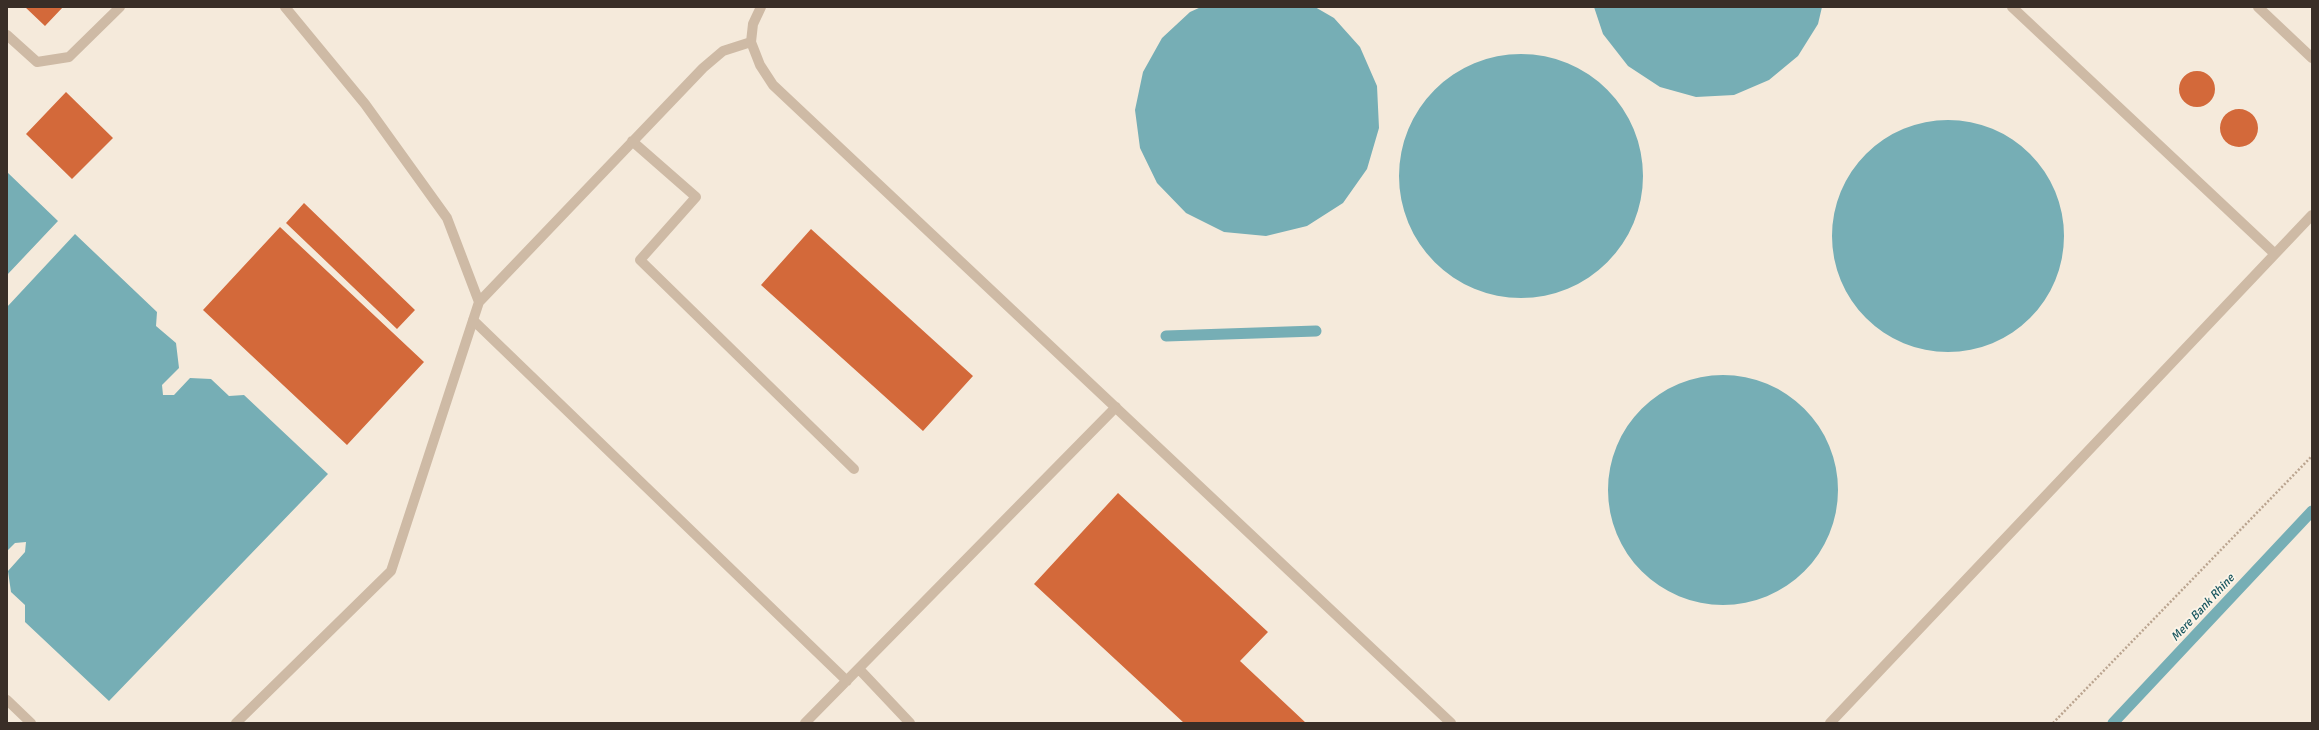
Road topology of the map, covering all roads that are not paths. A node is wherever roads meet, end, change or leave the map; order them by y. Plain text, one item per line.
1 (120, 7) edge
2 (285, 7) edge
3 (761, 7) edge
4 (2012, 7) edge
5 (2258, 7) edge
6 (7, 35) edge
7 (751, 42) junction
8 (2312, 58) edge
9 (632, 140) junction
10 (2312, 215) edge
11 (2275, 254) junction
12 (479, 302) junction
13 (473, 320) junction
14 (1116, 407) junction
15 (854, 469) dead end
16 (859, 669) junction
17 (847, 681) junction
18 (7, 700) edge
19 (31, 723) edge
20 (236, 723) edge
21 (805, 723) edge
22 (910, 723) edge
23 (1451, 723) edge
24 (1830, 723) edge

1 - 6 lane
2 - 12 lane
3 - 7 lane
4 - 11 lane
5 - 8 lane
7 - 9 lane
7 - 14 lane
9 - 12 lane
9 - 15 lane
10 - 11 lane
11 - 24 lane
12 - 13 lane
13 - 17 lane
13 - 20 lane
14 - 16 lane
14 - 23 lane
16 - 17 lane
16 - 22 lane
17 - 21 lane
18 - 19 lane

